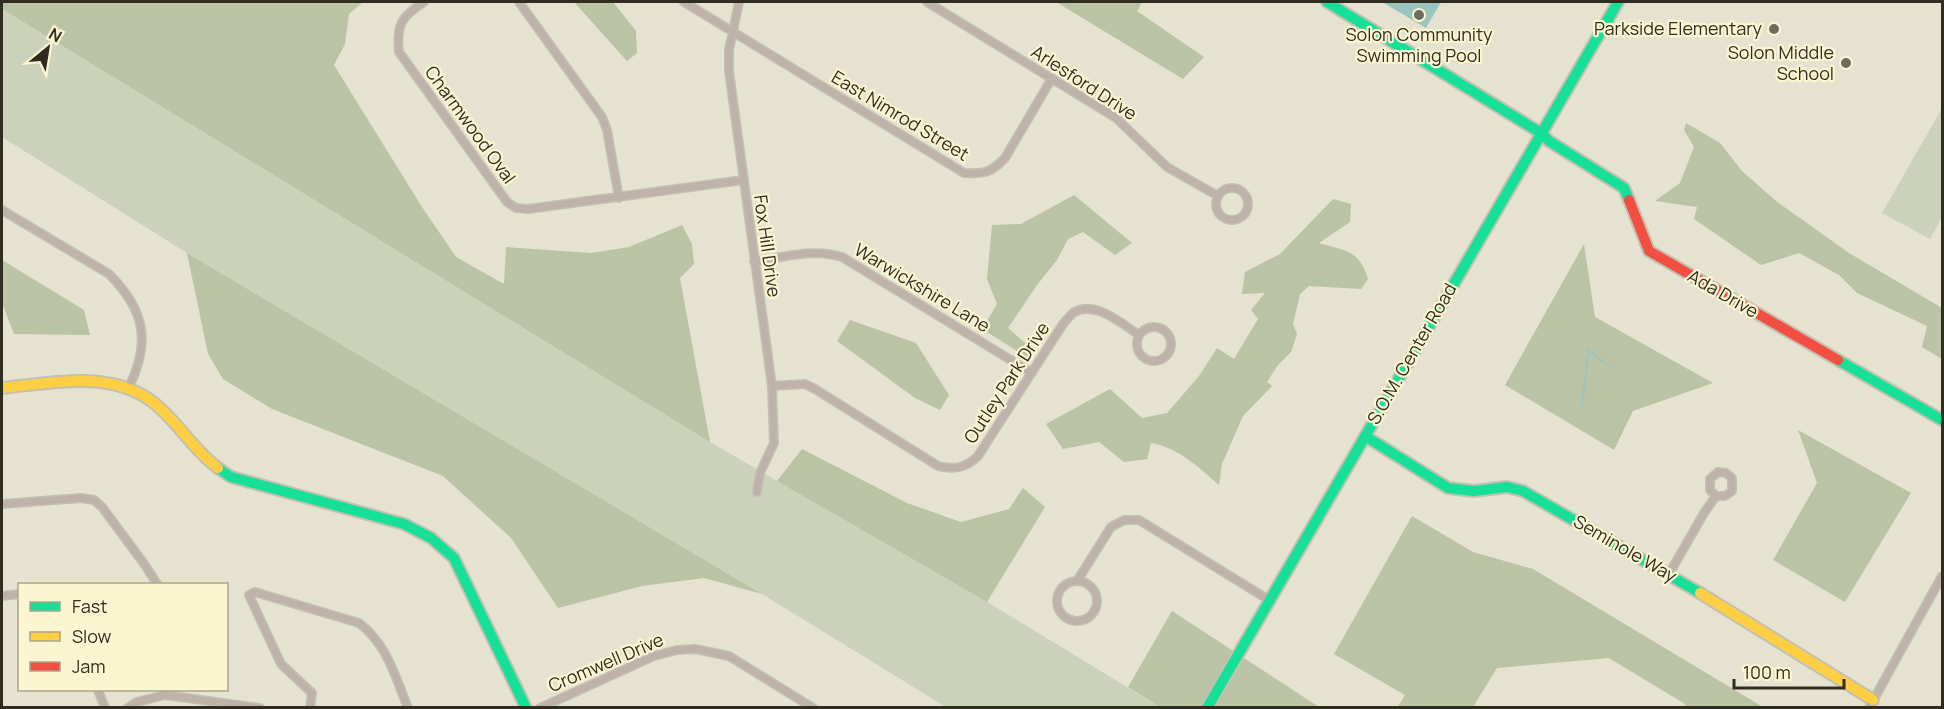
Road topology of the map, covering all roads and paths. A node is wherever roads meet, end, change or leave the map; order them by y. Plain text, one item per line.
1 (424, 2) edge
2 (519, 2) edge
3 (684, 2) edge
4 (739, 2) edge
5 (927, 2) edge
6 (1327, 2) edge
7 (1618, 2) edge
8 (732, 31) junction
9 (1052, 78) junction
10 (1541, 133) junction
11 (743, 180) junction
12 (1218, 196) junction
13 (619, 198) junction
14 (2, 210) edge
15 (754, 262) junction
16 (1139, 335) junction
17 (1032, 373) junction
18 (129, 387) junction
19 (772, 387) junction
20 (2, 388) edge
21 (1942, 420) edge
22 (1365, 436) junction
23 (757, 492) dead end
24 (1716, 496) dead end
25 (2, 504) edge
26 (1668, 574) junction
27 (1942, 576) edge
28 (1077, 582) junction
29 (156, 583) edge
30 (18, 594) edge
31 (2, 597) edge
32 (1269, 600) junction
33 (98, 691) edge
34 (197, 691) edge
35 (199, 699) junction
36 (1871, 704) edge
37 (810, 707) edge
38 (105, 708) edge
39 (128, 708) edge
40 (260, 708) edge
41 (310, 708) edge
42 (408, 708) edge
43 (526, 708) edge
44 (540, 708) edge
45 (1207, 708) edge

1 - 13 street, Charmwood Oval
2 - 13 street
3 - 8 street
4 - 8 street, Fox Hill Drive
5 - 9 street, Arlesford Drive
6 - 10 street, Ada Drive
7 - 10 street, S.O.M. Center Road
8 - 9 street, East Nimrod Street
8 - 11 street, Fox Hill Drive
9 - 12 street, Arlesford Drive
10 - 21 street, Ada Drive
10 - 22 street, S.O.M. Center Road
11 - 13 street, Charmwood Oval
11 - 15 street, Fox Hill Drive
12 - 12 street
14 - 18 street
15 - 17 street, Warwickshire Lane
15 - 19 street, Fox Hill Drive
16 - 16 street
16 - 17 street, Outley Park Drive
17 - 19 street, Outley Park Drive
18 - 20 street
18 - 43 street
19 - 23 street, Fox Hill Drive
22 - 26 street, Seminole Way
22 - 32 street, S.O.M. Center Road
24 - 26 street
25 - 29 street
26 - 36 street, Seminole Way
27 - 36 street
28 - 28 street
28 - 32 street
30 - 31 street
32 - 45 street, S.O.M. Center Road
33 - 38 street
34 - 35 street
35 - 39 street
35 - 40 street
37 - 44 street, Cromwell Drive
41 - 42 street

